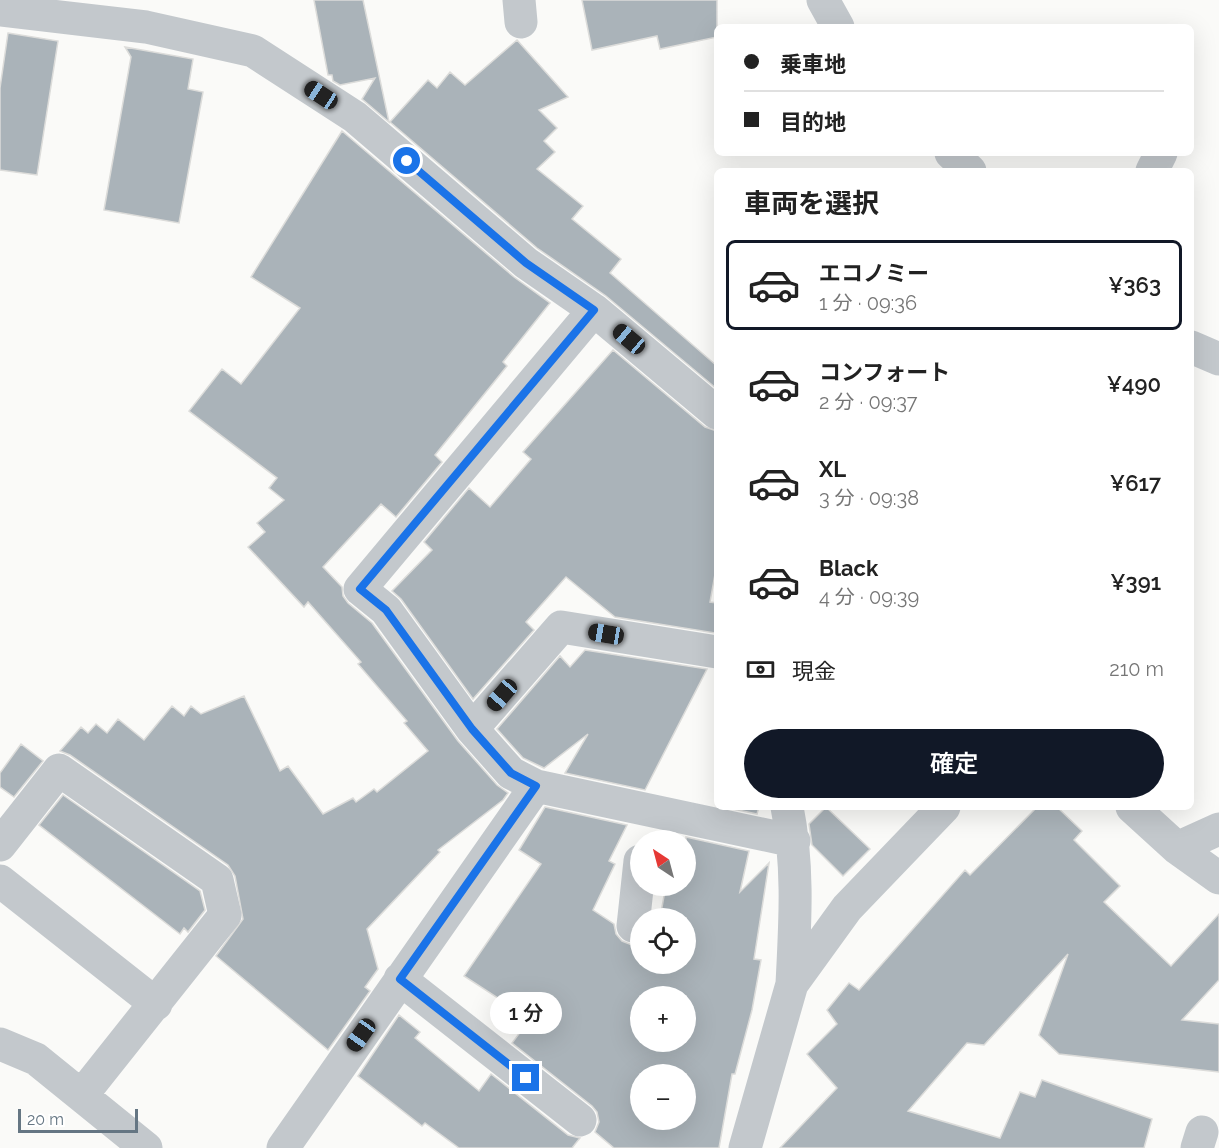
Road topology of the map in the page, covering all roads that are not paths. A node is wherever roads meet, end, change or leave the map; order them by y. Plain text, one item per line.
1 (823, 0) edge
2 (10, 7) edge
3 (836, 24) edge
4 (954, 156) edge
5 (967, 168) edge
6 (594, 310) junction
7 (1194, 348) edge
8 (1219, 359) edge
9 (714, 410) edge
10 (714, 652) edge
11 (472, 729) junction
12 (536, 786) junction
13 (788, 810) edge
14 (941, 810) edge
15 (1135, 810) edge
16 (649, 826) edge
17 (1219, 829) edge
18 (794, 841) junction
19 (0, 844) edge
20 (1177, 848) junction
21 (1219, 878) edge
22 (0, 881) edge
23 (400, 979) junction
24 (792, 984) junction
25 (156, 1004) junction
26 (0, 1044) edge
27 (82, 1095) junction
28 (580, 1120) dead end
29 (146, 1148) edge
30 (283, 1148) edge
31 (745, 1148) edge

1 - 3 street
2 - 6 street
4 - 5 street
6 - 9 street
6 - 11 street
7 - 8 street
10 - 11 street
11 - 12 street
12 - 16 street
12 - 23 street
13 - 18 street
14 - 24 street
15 - 20 street
16 - 18 street
17 - 20 street
18 - 24 street
19 - 25 street
20 - 21 street
22 - 25 street
23 - 28 street
23 - 30 street
24 - 31 street
25 - 27 street
26 - 27 street
27 - 29 street

